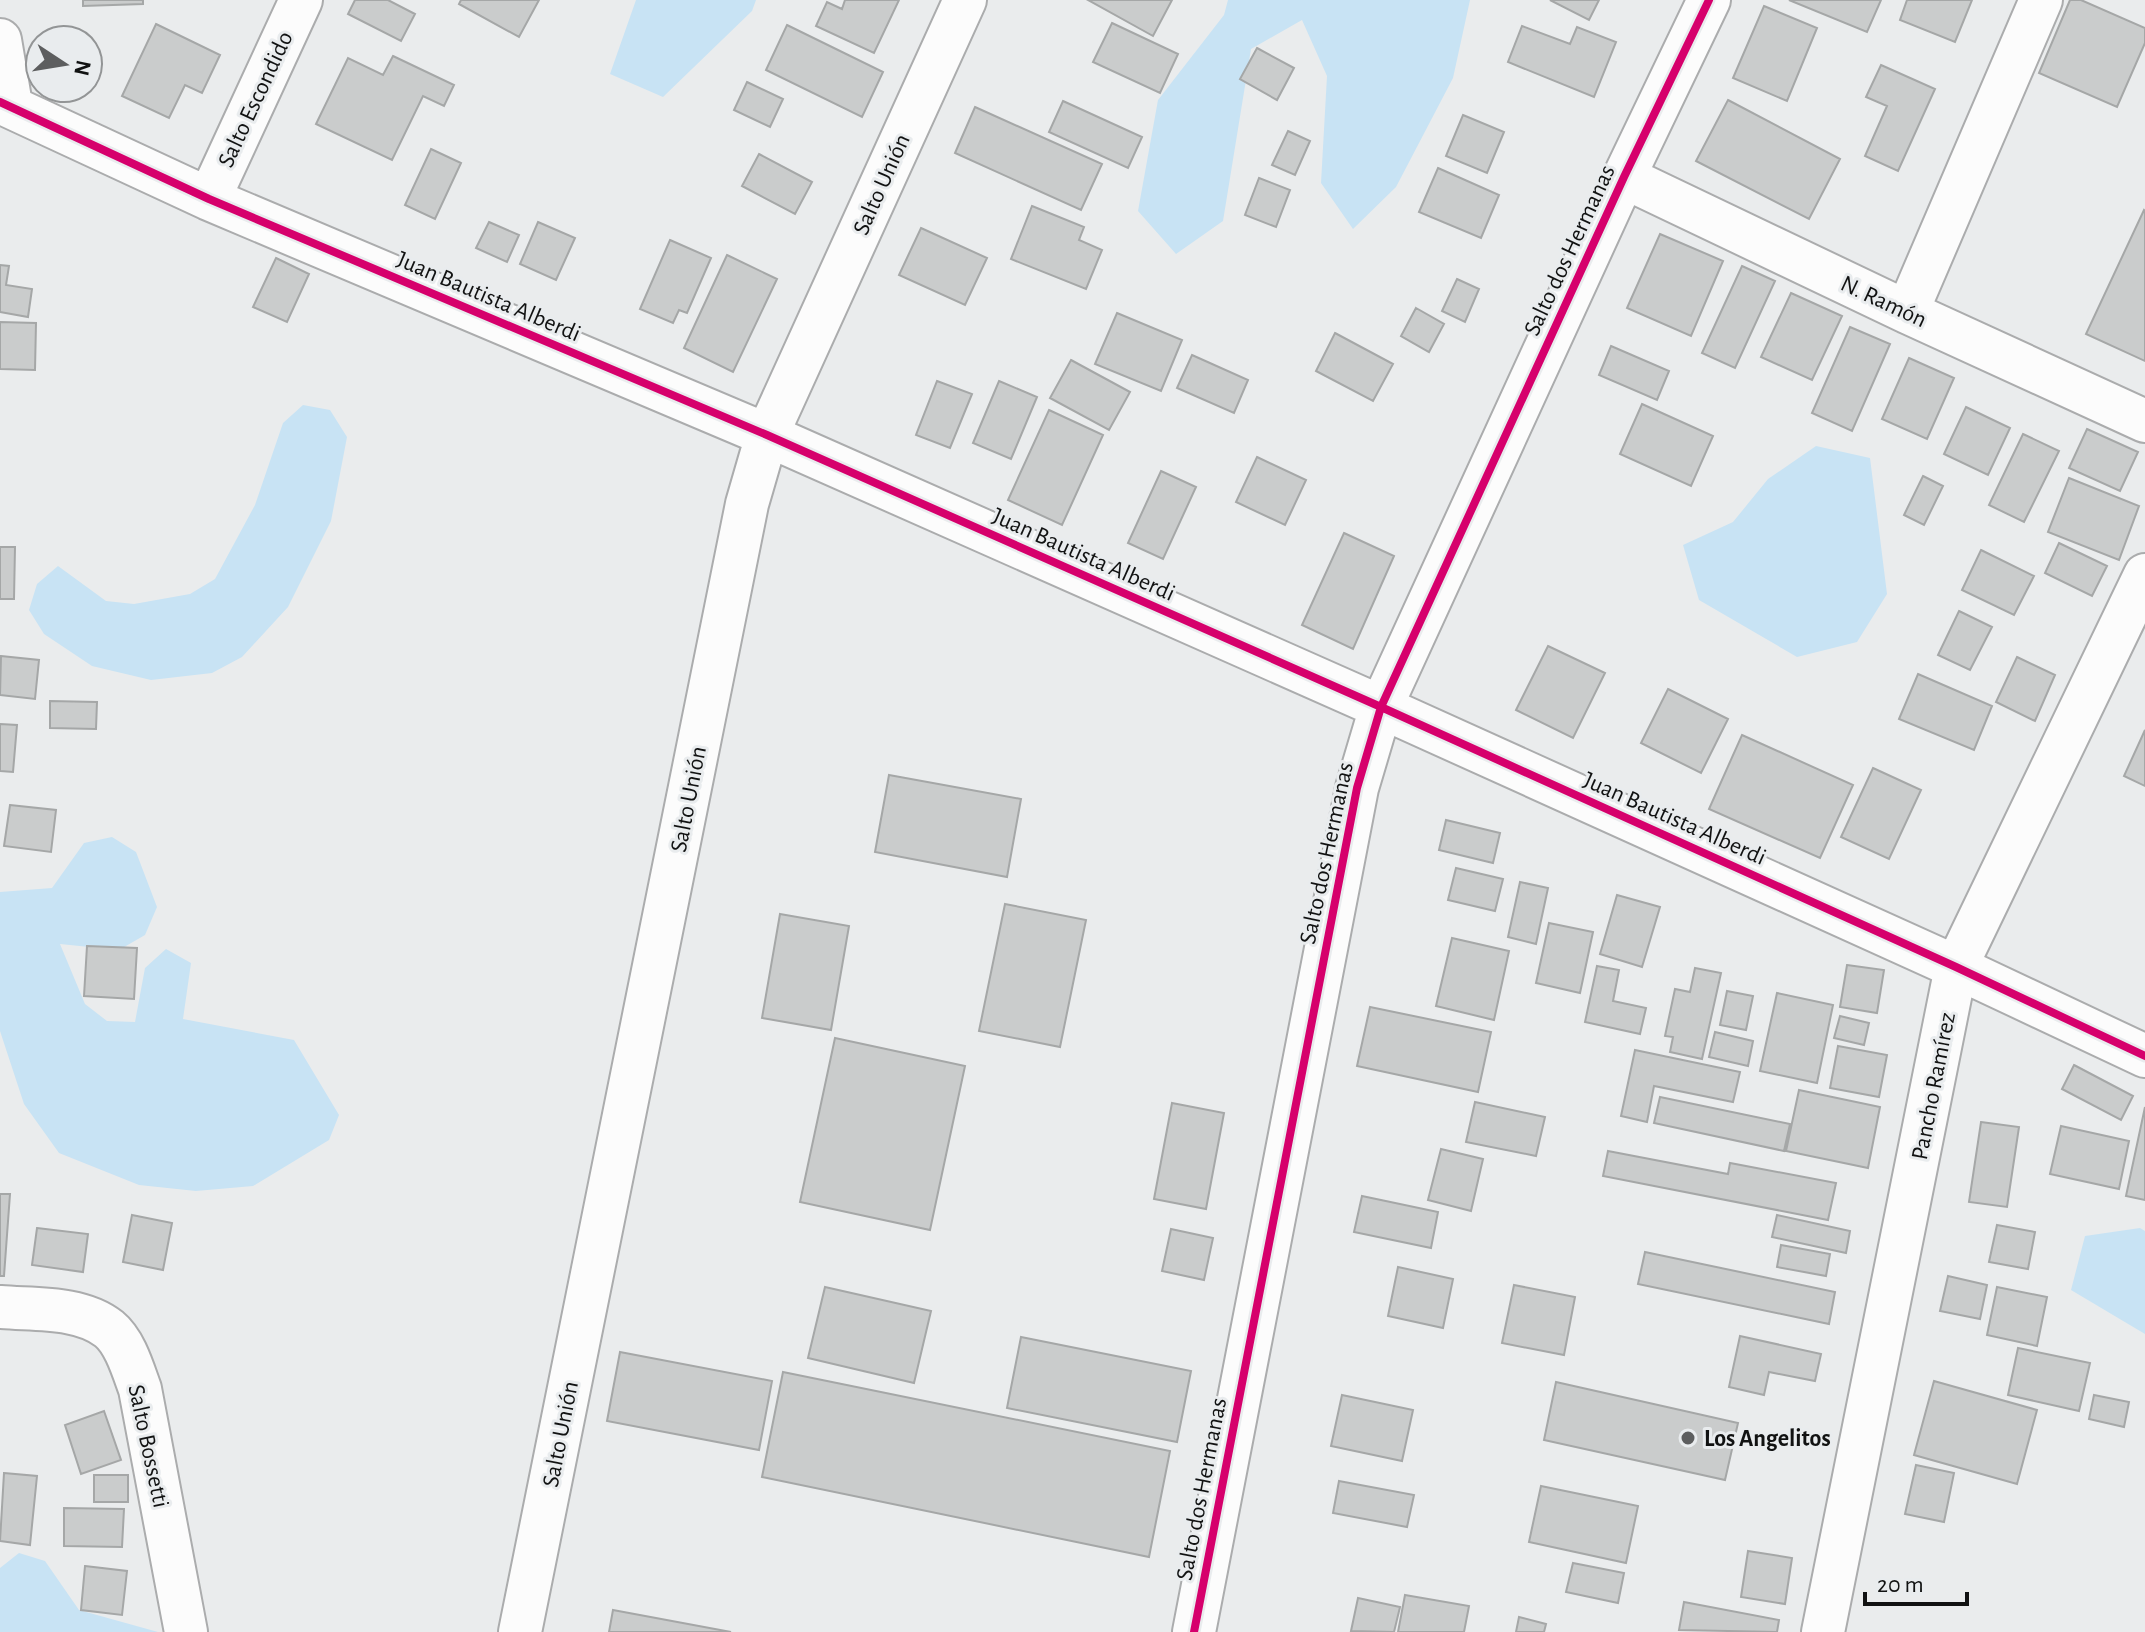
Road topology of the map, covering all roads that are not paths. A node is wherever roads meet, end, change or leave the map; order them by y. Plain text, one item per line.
1 (301, 0) edge
2 (965, 0) edge
3 (1709, 0) edge
4 (2041, 0) edge
5 (0, 40) edge
6 (5, 103) edge
7 (1624, 177) junction
8 (209, 199) junction
9 (1907, 312) junction
10 (2145, 421) edge
11 (767, 435) junction
12 (2145, 575) edge
13 (1381, 707) junction
14 (1956, 967) junction
15 (2145, 1056) edge
16 (0, 1307) edge
17 (186, 1632) edge
18 (520, 1632) edge
19 (1194, 1632) edge
20 (1823, 1632) edge

1 - 8 street, Salto Escondido
2 - 11 street, Salto Unión
3 - 7 street, Salto dos Hermanas
4 - 9 street
5 - 6 street
6 - 8 street, Juan Bautista Alberdi
7 - 9 street, N. Ramón
7 - 13 street, Salto dos Hermanas
8 - 11 street, Juan Bautista Alberdi
9 - 10 street, N. Ramón
11 - 13 street, Juan Bautista Alberdi
11 - 18 street, Salto Unión
12 - 14 street, Pancho Ramírez
13 - 14 street, Juan Bautista Alberdi
13 - 19 street, Salto dos Hermanas
14 - 15 street, Juan Bautista Alberdi
14 - 20 street, Pancho Ramírez
16 - 17 street, Salto Bossetti

